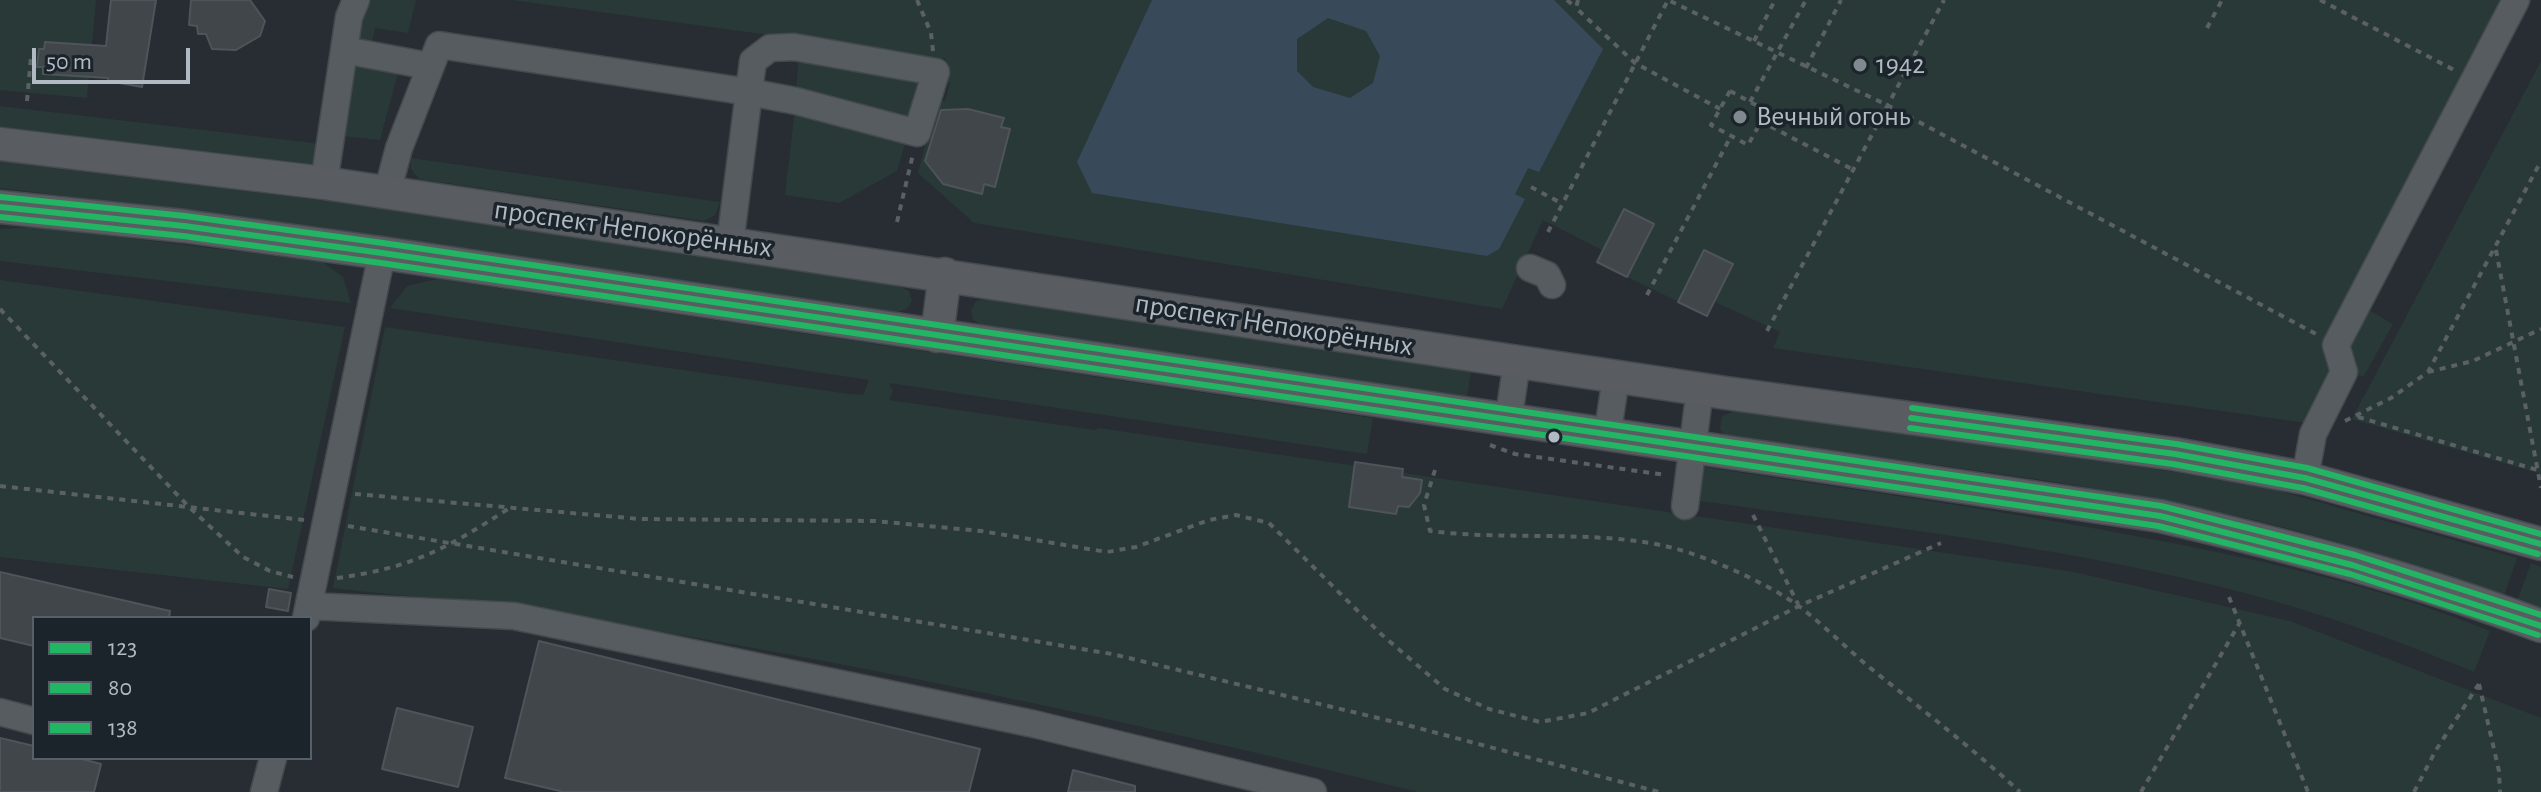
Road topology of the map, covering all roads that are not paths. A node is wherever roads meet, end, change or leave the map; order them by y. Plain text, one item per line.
1 (356, 0) edge
2 (2516, 0) edge
3 (344, 50) junction
4 (429, 66) junction
5 (749, 92) junction
6 (0, 144) edge
7 (324, 183) junction
8 (387, 193) junction
9 (0, 207) edge
10 (730, 244) junction
11 (382, 253) junction
12 (1530, 268) dead end
13 (945, 274) junction
14 (1552, 285) dead end
15 (937, 336) junction
16 (1517, 362) junction
17 (1616, 377) junction
18 (1700, 389) junction
19 (1508, 422) junction
20 (1607, 437) junction
21 (1691, 463) junction
22 (2305, 478) junction
23 (1685, 506) dead end
24 (2541, 544) edge
25 (309, 602) edge
26 (2541, 626) edge
27 (0, 712) edge
28 (32, 720) edge
29 (272, 760) edge
30 (264, 792) edge
31 (1313, 792) edge

1 - 3 street
2 - 22 street
3 - 4 street
3 - 7 street
4 - 5 street
4 - 8 street
5 - 5 street
5 - 10 street
6 - 7 main road, проспект Непокорённых
7 - 8 main road, проспект Непокорённых
8 - 10 main road, проспект Непокорённых
9 - 11 main road
10 - 13 main road, проспект Непокорённых
11 - 15 main road
11 - 25 street
12 - 14 street
13 - 15 main road
13 - 16 main road, проспект Непокорённых
15 - 19 main road
16 - 17 main road, проспект Непокорённых
16 - 19 street
17 - 18 main road, проспект Непокорённых
17 - 20 street
18 - 21 street
18 - 22 main road, проспект Непокорённых
19 - 20 main road
20 - 21 main road
21 - 23 street
21 - 26 main road
22 - 24 main road, проспект Непокорённых
25 - 31 street
27 - 28 street
29 - 30 street

